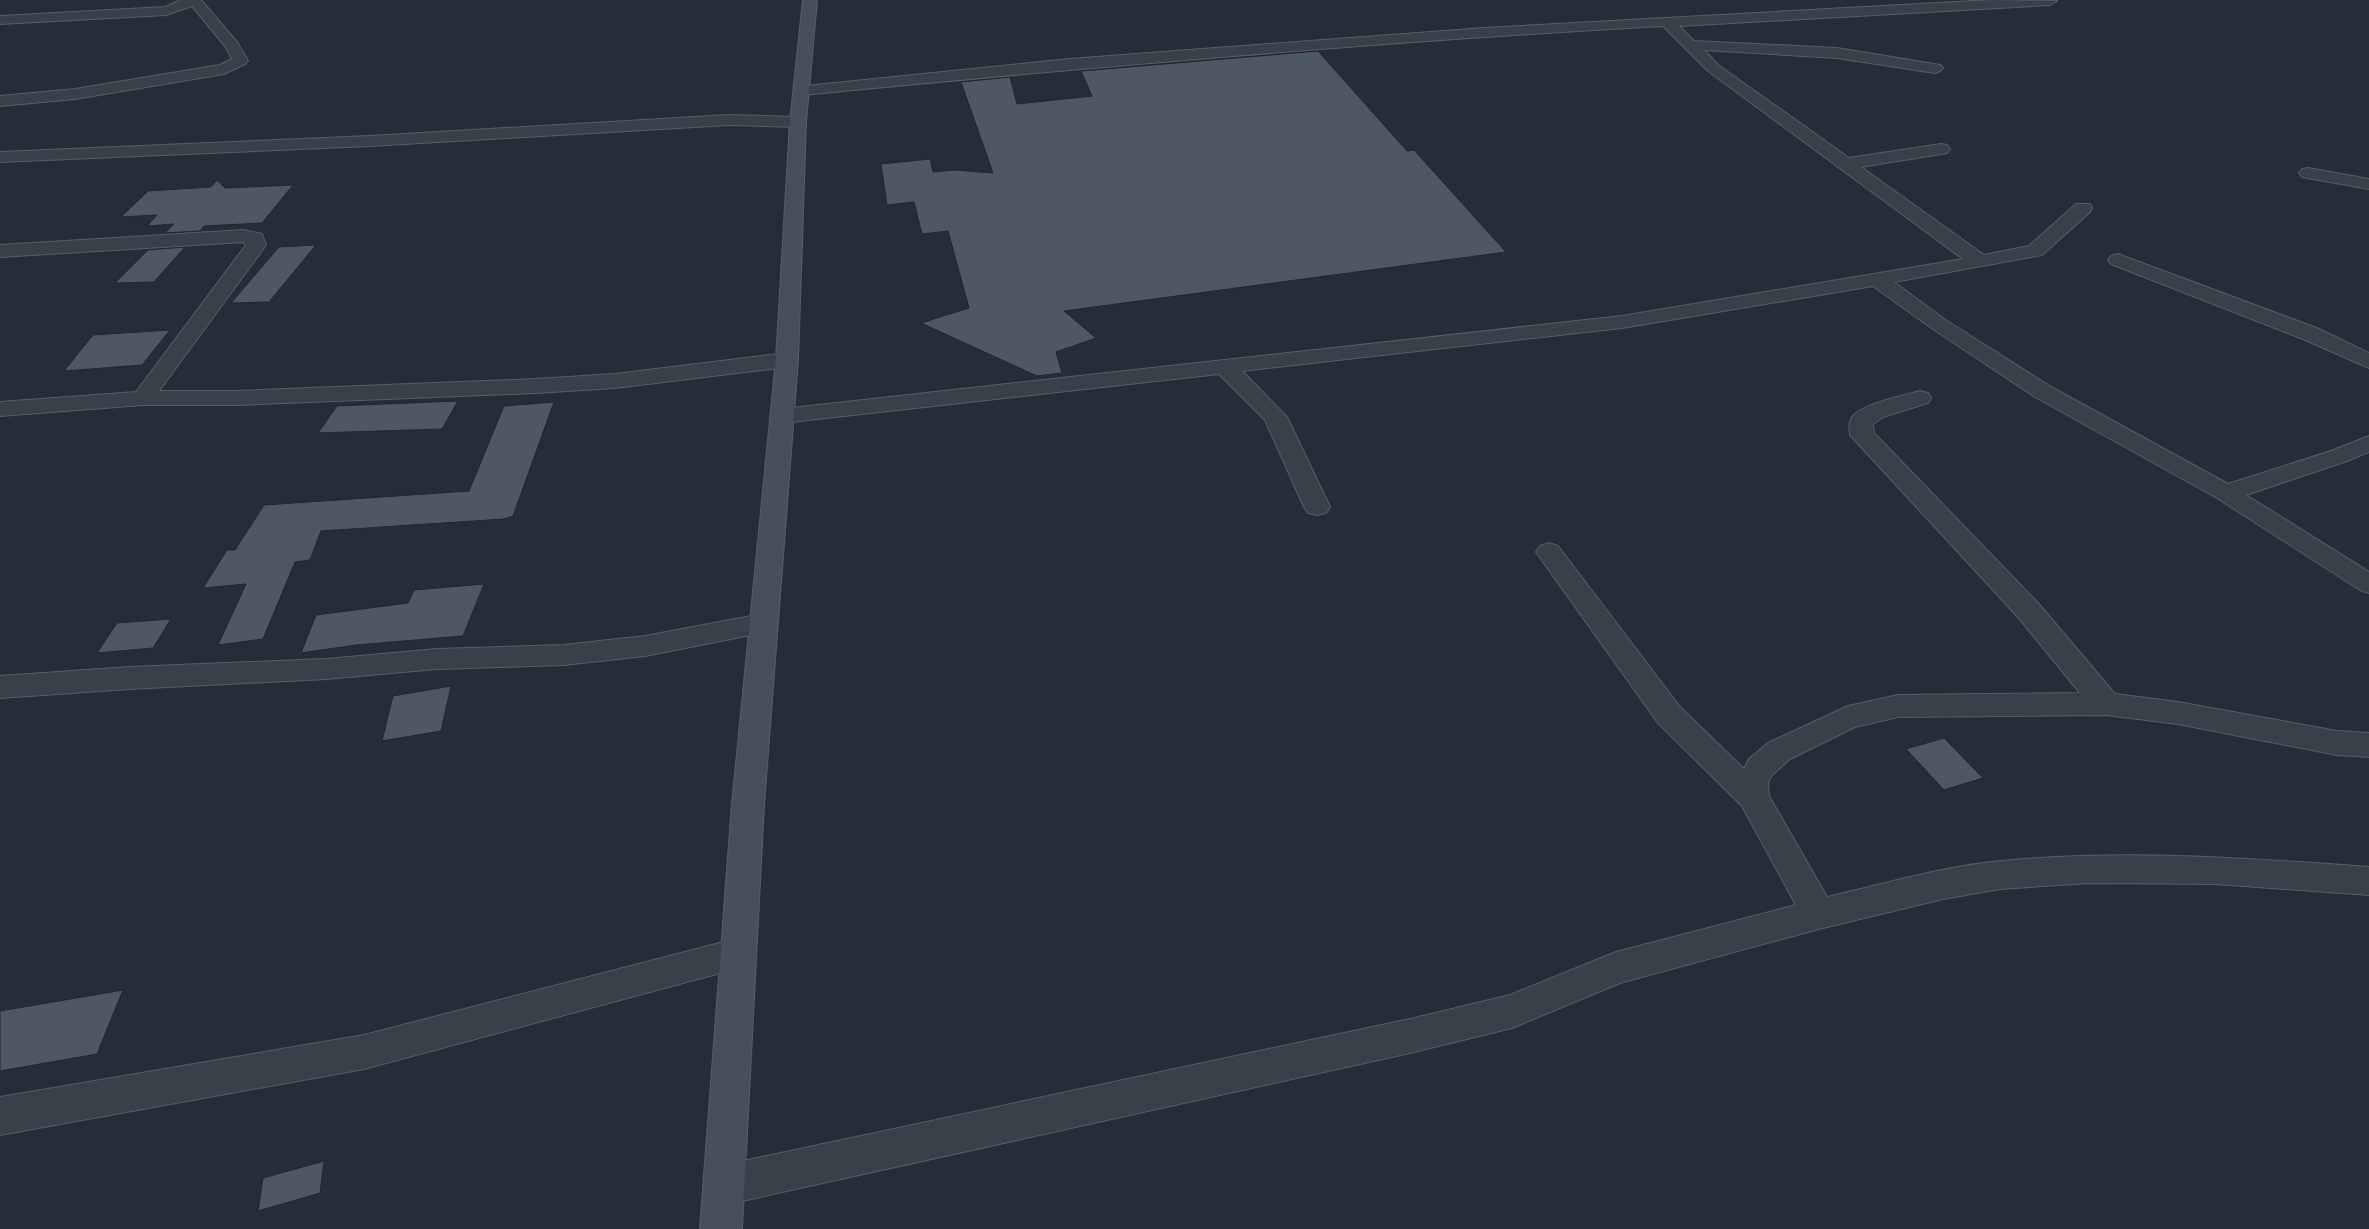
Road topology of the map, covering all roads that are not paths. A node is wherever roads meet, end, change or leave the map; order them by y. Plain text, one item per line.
1 (193, 0) edge
2 (810, 0) edge
3 (2050, 1) edge
4 (1926, 4) edge
5 (0, 20) edge
6 (1667, 22) junction
7 (1690, 45) junction
8 (1935, 68) dead end
9 (802, 90) junction
10 (0, 101) edge
11 (798, 122) junction
12 (1941, 149) dead end
13 (0, 158) edge
14 (1847, 164) junction
15 (2308, 173) dead end
16 (2369, 184) edge
17 (2083, 208) dead end
18 (3, 254) edge
19 (2118, 260) dead end
20 (1980, 262) junction
21 (1878, 280) junction
22 (787, 360) junction
23 (2369, 361) edge
24 (1224, 366) junction
25 (143, 398) junction
26 (1920, 398) dead end
27 (0, 409) edge
28 (782, 416) junction
29 (2369, 443) edge
30 (2226, 493) junction
31 (1317, 507) dead end
32 (1549, 552) dead end
33 (2369, 584) edge
34 (762, 624) junction
35 (0, 687) edge
36 (2106, 704) junction
37 (2369, 746) edge
38 (1753, 797) junction
39 (2369, 881) edge
40 (1819, 914) junction
41 (738, 953) junction
42 (0, 1116) edge
43 (724, 1184) junction
44 (721, 1229) edge

1 - 5 street
1 - 10 street
2 - 9 main road
3 - 4 street
4 - 6 street
6 - 7 street
6 - 9 street
7 - 8 street
7 - 14 street
9 - 11 main road
11 - 13 street
11 - 22 main road
12 - 14 street
14 - 20 street
15 - 16 street
17 - 20 street
18 - 25 street
19 - 23 street
20 - 21 street
21 - 24 street
21 - 30 street
22 - 25 street
22 - 28 main road
24 - 28 street
24 - 31 street
25 - 27 street
26 - 36 street
28 - 34 main road
29 - 30 street
30 - 33 street
32 - 38 street
34 - 35 street
34 - 41 main road
36 - 37 street
36 - 38 street
38 - 40 street
39 - 40 street
40 - 43 street
41 - 42 street
41 - 43 main road
43 - 44 main road

